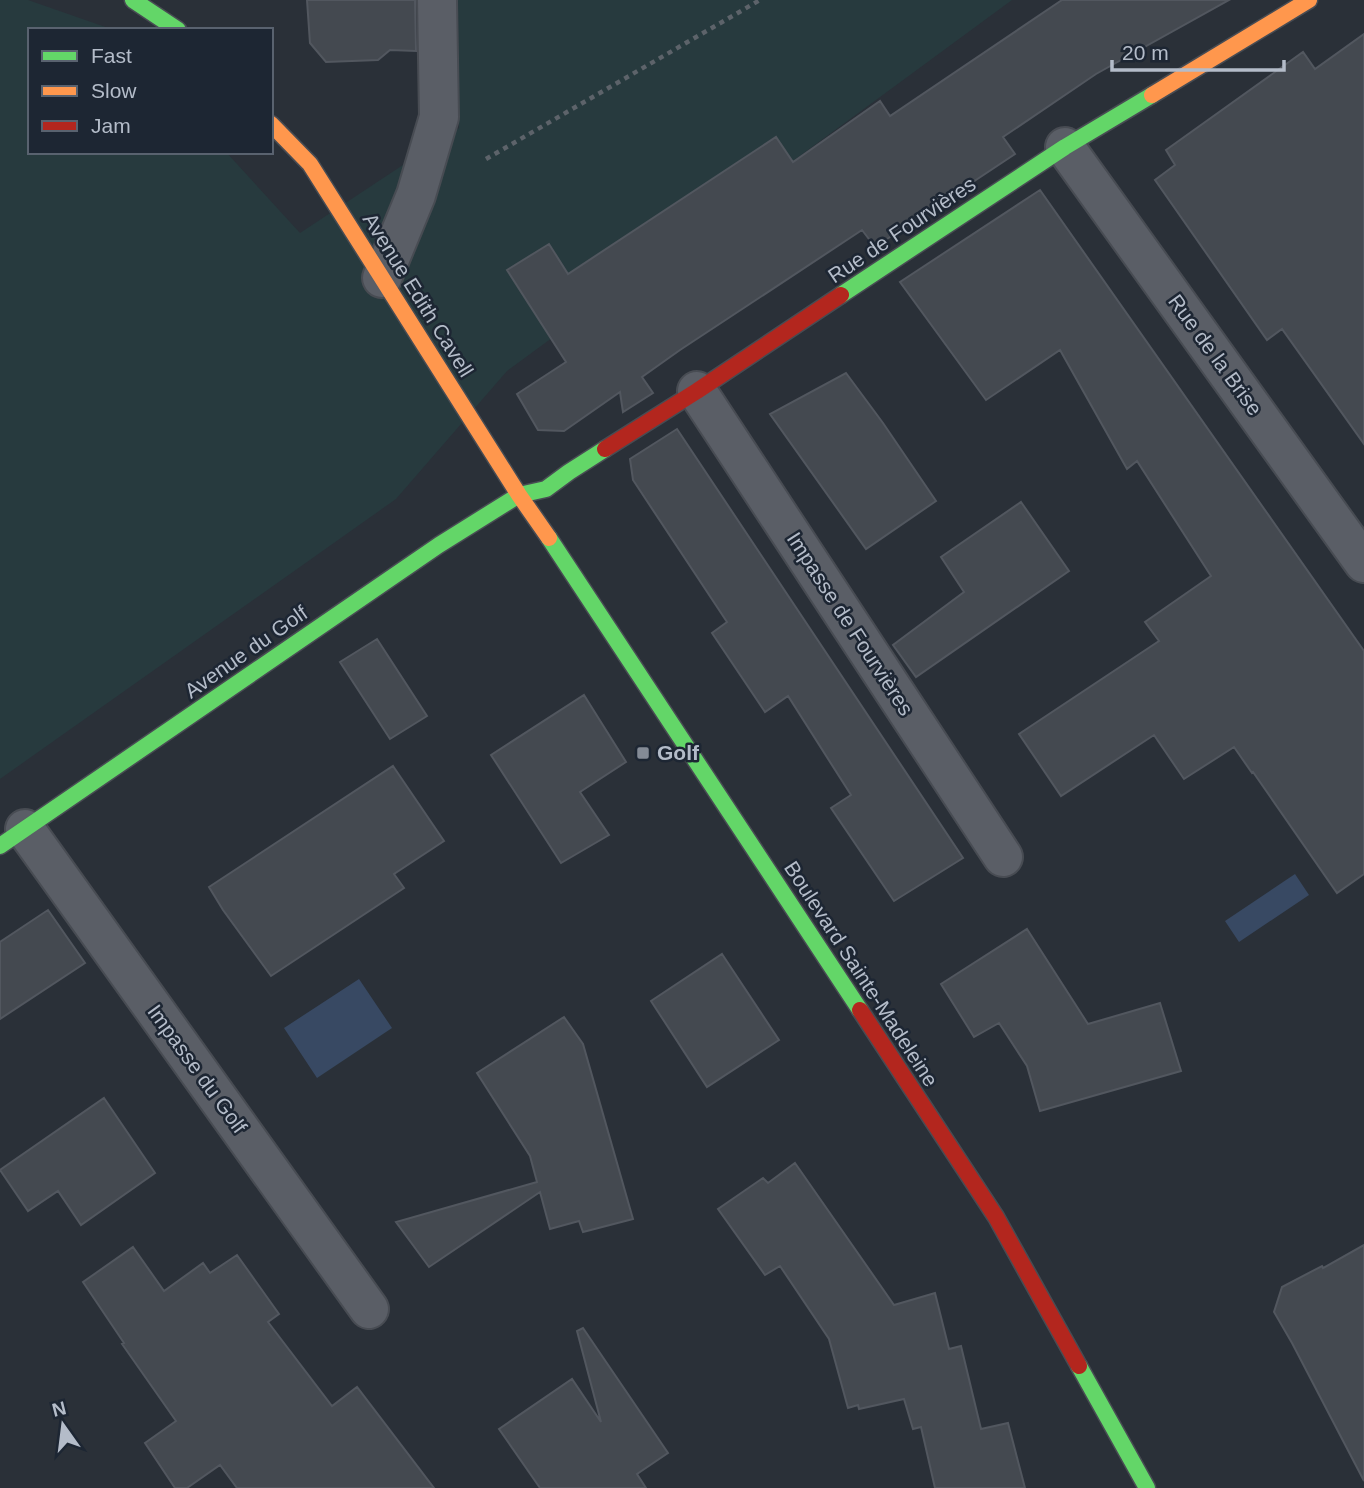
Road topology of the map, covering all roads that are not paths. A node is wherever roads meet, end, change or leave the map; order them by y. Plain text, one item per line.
1 (133, 0) edge
2 (437, 0) edge
3 (1309, 0) edge
4 (175, 28) edge
5 (273, 126) edge
6 (1065, 147) junction
7 (382, 278) junction
8 (697, 391) junction
9 (519, 495) junction
10 (1364, 563) edge
11 (13, 838) edge
12 (1003, 857) dead end
13 (369, 1309) dead end
14 (1147, 1488) edge

1 - 4 street
2 - 7 street
3 - 6 street, Rue de Fourvières
5 - 7 street, Avenue Edith Cavell
6 - 8 street, Rue de Fourvières
6 - 10 street, Rue de la Brise
7 - 9 street, Avenue Edith Cavell
8 - 9 street, Rue de Fourvières
8 - 12 street, Impasse de Fourvières
9 - 11 street, Avenue du Golf
9 - 14 street, Boulevard Sainte-Madeleine
11 - 13 street, Impasse du Golf

